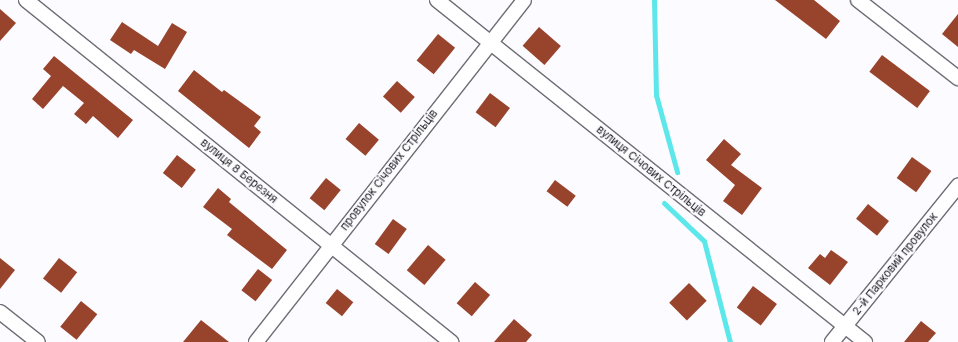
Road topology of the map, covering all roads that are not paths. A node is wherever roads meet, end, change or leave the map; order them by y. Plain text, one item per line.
1 (26, 0) edge
2 (437, 0) edge
3 (524, 0) edge
4 (858, 0) edge
5 (490, 42) junction
6 (958, 78) edge
7 (958, 186) edge
8 (331, 245) junction
9 (0, 312) edge
10 (845, 326) junction
11 (38, 342) edge
12 (256, 342) edge
13 (451, 342) edge
14 (832, 342) edge
15 (865, 342) edge

1 - 8 street, вулиця 8 Березня
2 - 5 street, вулиця Січових Стрільців
3 - 5 street, провулок Січових Стрільців
4 - 6 street
5 - 8 street, провулок Січових Стрільців
5 - 10 street, вулиця Січових Стрільців
7 - 10 street, 2-й Парковий провулок
8 - 12 street, провулок Січових Стрільців
8 - 13 street, вулиця 8 Березня
9 - 11 street
10 - 14 street, 2-й Парковий провулок
10 - 15 street, вулиця Січових Стрільців

